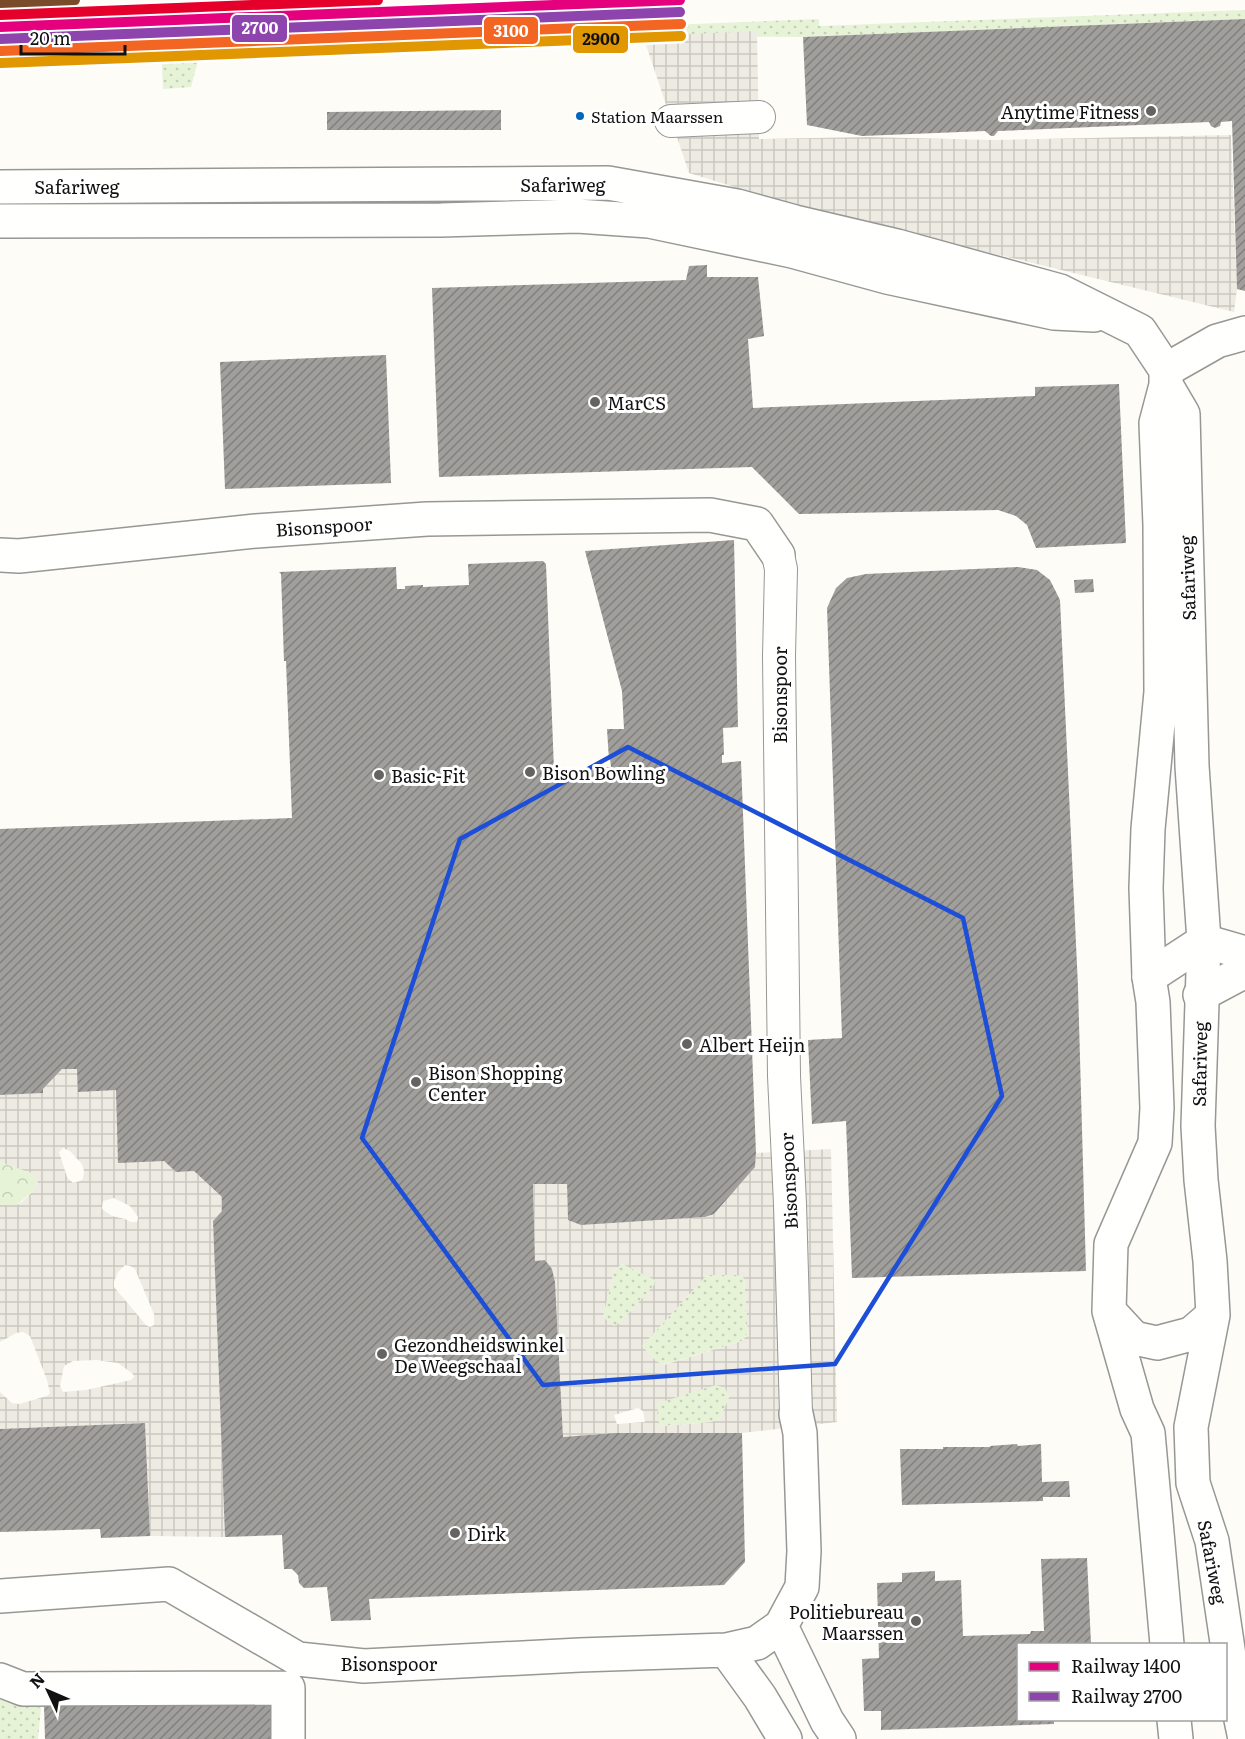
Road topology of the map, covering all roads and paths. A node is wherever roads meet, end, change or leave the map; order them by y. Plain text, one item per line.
1 (759, 117) dead end
2 (671, 121) dead end
3 (0, 187) edge
4 (0, 221) edge
5 (1107, 316) junction
6 (1245, 333) edge
7 (1166, 377) junction
8 (0, 555) edge
9 (778, 555) joint
10 (1204, 941) junction
11 (1245, 953) edge
12 (1245, 971) edge
13 (1149, 977) junction
14 (1200, 995) junction
15 (1109, 1311) junction
16 (1213, 1315) junction
17 (796, 1414) joint
18 (0, 1596) edge
19 (781, 1626) junction
20 (1167, 1643) edge
21 (726, 1650) junction
22 (0, 1680) edge
23 (1174, 1721) edge
24 (288, 1739) edge
25 (785, 1739) edge
26 (839, 1739) edge
27 (1176, 1739) edge
28 (1245, 1739) edge

1 - 2 street
3 - 5 street, Safariweg
4 - 5 street, Safariweg
5 - 7 street, Safariweg
6 - 7 street
7 - 10 street, Safariweg
7 - 13 street, Safariweg
8 - 9 street, Bisonspoor
9 - 17 street, Bisonspoor
10 - 11 street
10 - 13 street
10 - 14 street, Safariweg
12 - 14 street
13 - 15 street, Safariweg
14 - 16 street, Safariweg
15 - 16 street
15 - 20 street, Safariweg
16 - 28 street, Safariweg
17 - 19 street, Bisonspoor
18 - 21 street, Bisonspoor
19 - 21 street, Bisonspoor
19 - 26 street
21 - 25 street
22 - 24 street
23 - 27 street

